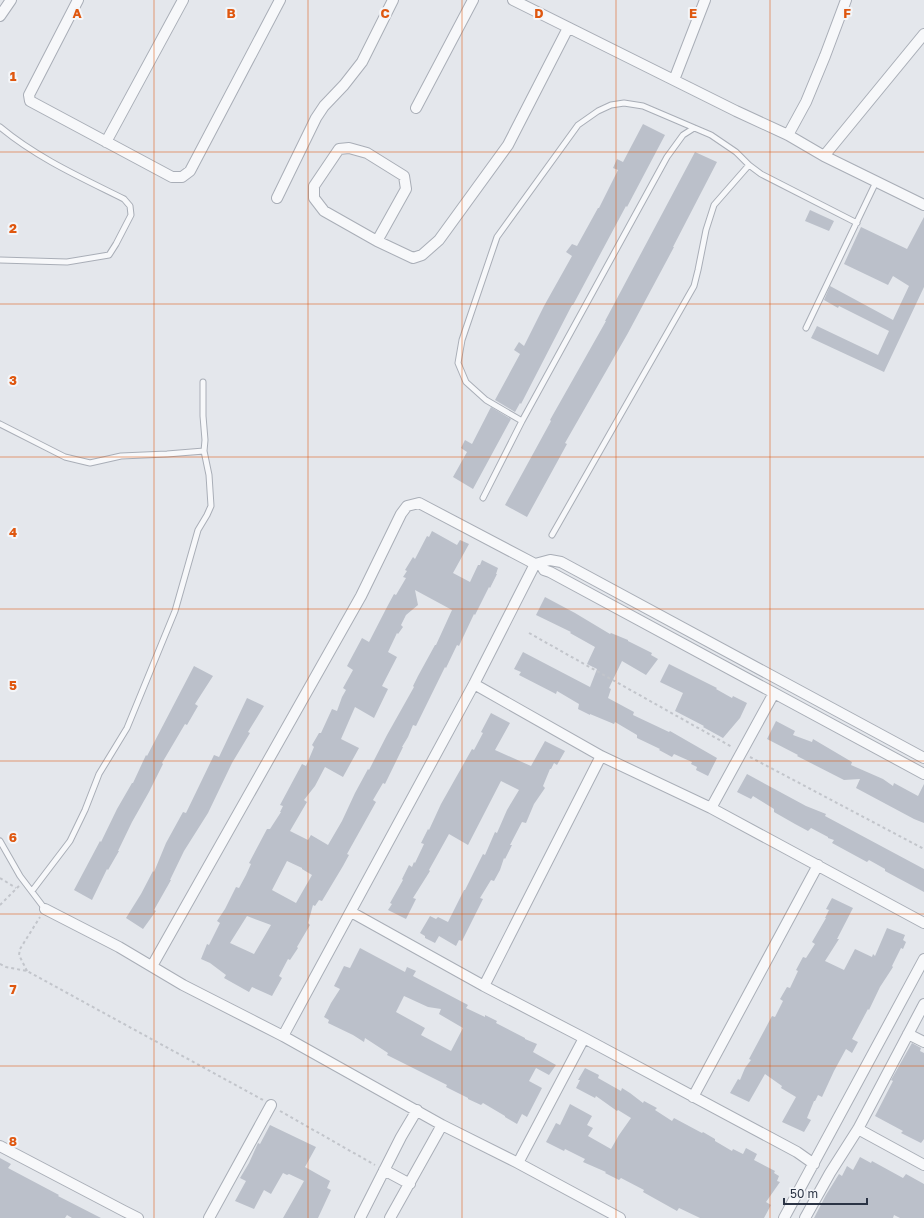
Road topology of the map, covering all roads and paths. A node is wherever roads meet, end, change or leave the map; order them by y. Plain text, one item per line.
1 (11, 0) edge
2 (78, 0) edge
3 (183, 0) edge
4 (280, 0) edge
5 (392, 0) edge
6 (473, 0) edge
7 (513, 0) edge
8 (705, 0) edge
9 (846, 0) edge
10 (534, 5) edge
11 (0, 16) edge
12 (568, 28) junction
13 (924, 34) edge
14 (674, 80) junction
15 (416, 108) dead end
16 (0, 127) edge
17 (694, 128) junction
18 (788, 135) junction
19 (106, 142) junction
20 (824, 156) junction
21 (749, 165) junction
22 (876, 182) junction
23 (277, 198) dead end
24 (924, 205) edge
25 (857, 223) junction
26 (377, 241) junction
27 (0, 260) edge
28 (806, 328) dead end
29 (203, 382) dead end
30 (522, 421) junction
31 (0, 424) edge
32 (204, 451) junction
33 (483, 498) dead end
34 (552, 535) dead end
35 (538, 563) junction
36 (530, 633) dead end
37 (474, 684) junction
38 (774, 693) junction
39 (741, 753) junction
40 (601, 756) junction
41 (924, 758) edge
42 (924, 774) edge
43 (711, 808) junction
44 (0, 841) edge
45 (924, 849) edge
46 (818, 865) junction
47 (0, 878) edge
48 (24, 882) junction
49 (16, 889) junction
50 (32, 891) junction
51 (0, 905) edge
52 (46, 909) junction
53 (351, 912) junction
54 (924, 923) edge
55 (924, 959) edge
56 (0, 964) edge
57 (152, 966) junction
58 (27, 971) junction
59 (484, 986) junction
60 (924, 1004) edge
61 (908, 1034) junction
62 (283, 1036) junction
63 (584, 1038) junction
64 (924, 1042) edge
65 (693, 1097) junction
66 (271, 1105) junction
67 (417, 1110) junction
68 (442, 1124) junction
69 (858, 1129) junction
70 (0, 1146) edge
71 (518, 1163) junction
72 (814, 1164) junction
73 (924, 1166) edge
74 (384, 1170) junction
75 (410, 1184) junction
76 (138, 1218) edge
77 (209, 1218) edge
78 (360, 1218) edge
79 (390, 1218) edge
80 (620, 1218) edge
81 (784, 1218) edge
82 (805, 1218) edge

1 - 11 street
2 - 19 street
3 - 19 street
4 - 19 street
5 - 23 street
6 - 15 street
7 - 10 street
8 - 14 street
9 - 18 street
10 - 12 street
12 - 14 street
12 - 26 street
13 - 20 street
14 - 18 street
16 - 27 lane
17 - 21 lane
17 - 30 lane
17 - 30 lane
18 - 20 street
20 - 22 street
21 - 25 lane
21 - 34 lane
22 - 24 street
22 - 25 lane
25 - 28 lane
26 - 26 street
29 - 32 lane
30 - 33 lane
31 - 32 lane
32 - 50 lane
35 - 37 street
35 - 38 street
35 - 41 street
35 - 57 street
36 - 39 path
37 - 40 street
37 - 53 street
38 - 39 street
38 - 42 street
39 - 43 street
39 - 45 path
40 - 43 street
40 - 59 street
43 - 46 street
44 - 48 lane
46 - 54 street
46 - 65 street
47 - 49 path
48 - 49 path
48 - 50 lane
49 - 51 path
50 - 52 lane
52 - 57 street
52 - 58 path
53 - 59 street
53 - 62 street
55 - 72 street
56 - 58 path
57 - 62 street
58 - 66 path
59 - 63 street
60 - 61 street
61 - 64 street
61 - 69 street
62 - 67 street
63 - 65 street
63 - 71 street
65 - 72 street
66 - 74 path
66 - 77 street
67 - 68 street
67 - 74 street
68 - 71 street
68 - 75 street
69 - 73 street
69 - 82 street
70 - 76 street
71 - 80 street
72 - 81 street
74 - 75 street
74 - 78 street
75 - 79 street

